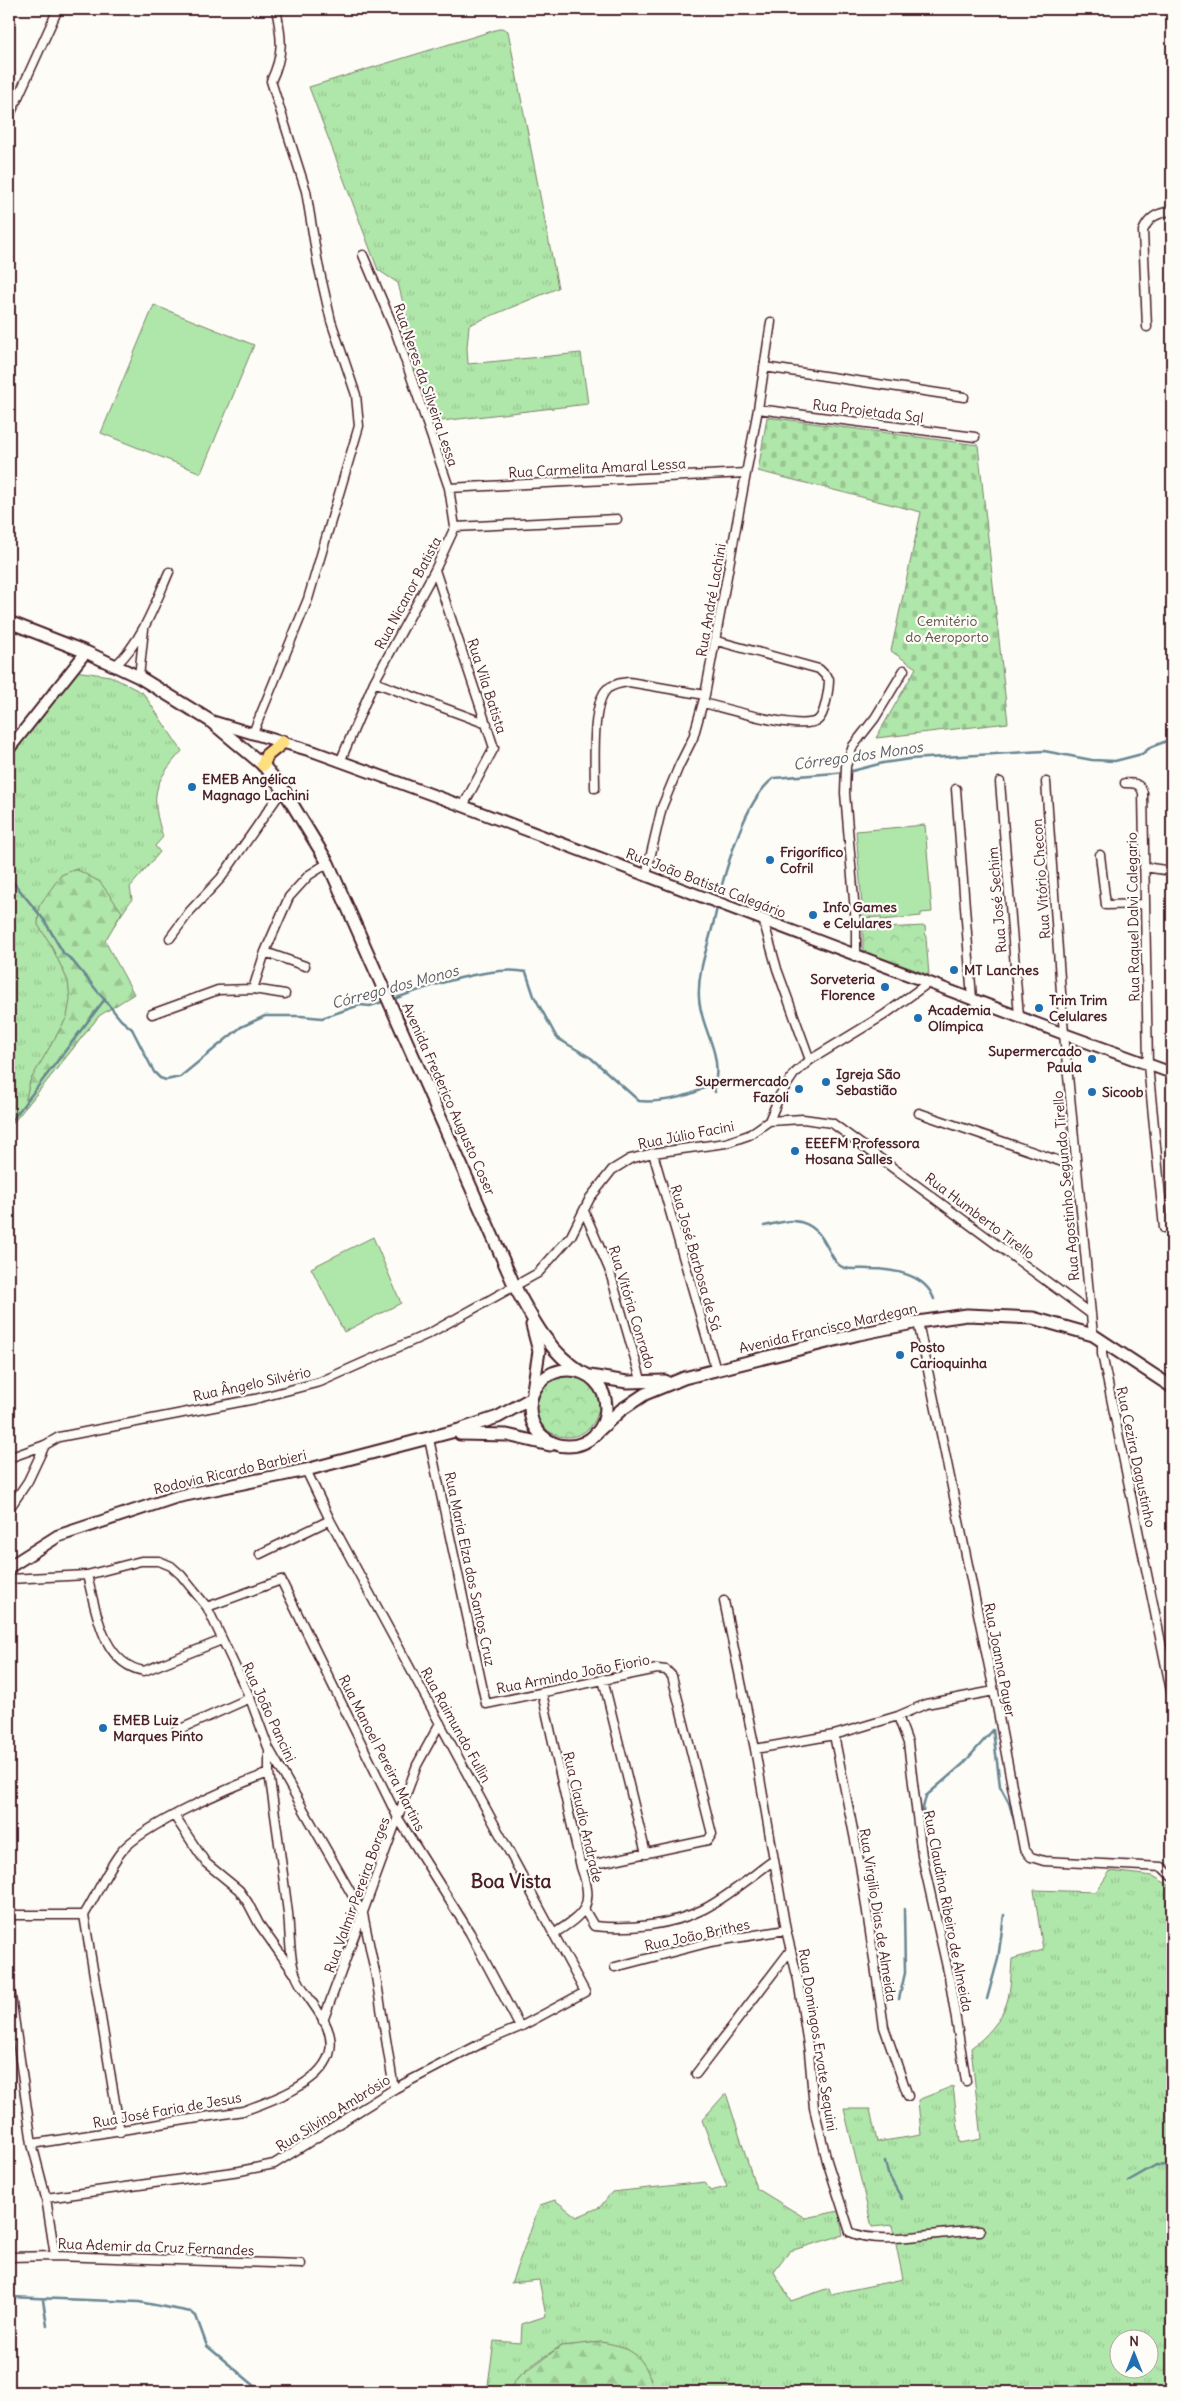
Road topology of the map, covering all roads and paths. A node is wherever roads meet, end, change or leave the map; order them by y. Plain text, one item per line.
1 (58, 9) edge
2 (276, 9) edge
3 (9, 117) edge
4 (1172, 211) edge
5 (363, 254) dead end
6 (771, 322) dead end
7 (1147, 327) dead end
8 (764, 367) junction
9 (964, 397) dead end
10 (758, 409) junction
11 (975, 437) dead end
12 (746, 473) junction
13 (449, 488) junction
14 (617, 519) dead end
15 (455, 527) junction
16 (435, 570) junction
17 (168, 572) dead end
18 (9, 622) edge
19 (144, 627) junction
20 (717, 641) junction
21 (86, 652) junction
22 (116, 665) junction
23 (904, 670) dead end
24 (139, 677) junction
25 (374, 682) junction
26 (704, 699) junction
27 (209, 720) junction
28 (487, 724) junction
29 (253, 733) junction
30 (283, 742) junction
31 (9, 749) edge
32 (244, 749) junction
33 (340, 762) junction
34 (262, 765) junction
35 (1000, 782) dead end
36 (1046, 782) dead end
37 (1125, 783) dead end
38 (595, 788) dead end
39 (956, 788) dead end
40 (283, 789) junction
41 (463, 806) junction
42 (1100, 855) dead end
43 (328, 863) junction
44 (1144, 867) junction
45 (1172, 871) edge
46 (646, 875) junction
47 (1145, 904) junction
48 (763, 919) junction
49 (170, 938) dead end
50 (265, 952) junction
51 (856, 956) junction
52 (305, 966) dead end
53 (928, 983) junction
54 (253, 989) junction
55 (286, 994) dead end
56 (972, 998) junction
57 (152, 1014) dead end
58 (1019, 1016) junction
59 (1064, 1034) junction
60 (810, 1060) junction
61 (1148, 1064) junction
62 (1172, 1073) edge
63 (919, 1113) dead end
64 (769, 1121) junction
65 (653, 1153) junction
66 (1077, 1166) junction
67 (584, 1211) junction
68 (1164, 1228) dead end
69 (516, 1287) junction
70 (528, 1311) junction
71 (1091, 1314) junction
72 (918, 1322) junction
73 (1098, 1338) junction
74 (716, 1370) junction
75 (584, 1373) junction
76 (684, 1378) junction
77 (642, 1383) junction
78 (1172, 1386) edge
79 (531, 1396) junction
80 (595, 1434) junction
81 (433, 1437) junction
82 (45, 1445) junction
83 (562, 1445) junction
84 (9, 1458) edge
85 (306, 1470) junction
86 (9, 1509) edge
87 (330, 1520) junction
88 (260, 1554) dead end
89 (9, 1568) edge
90 (87, 1575) junction
91 (9, 1579) edge
92 (724, 1601) dead end
93 (208, 1607) junction
94 (222, 1640) junction
95 (602, 1679) junction
96 (994, 1691) junction
97 (542, 1693) junction
98 (1172, 1696) edge
99 (250, 1698) junction
100 (486, 1704) joint
101 (898, 1716) junction
102 (440, 1723) junction
103 (176, 1731) dead end
104 (834, 1735) junction
105 (268, 1747) junction
106 (755, 1749) junction
107 (269, 1774) junction
108 (175, 1817) junction
109 (398, 1818) junction
110 (646, 1854) junction
111 (774, 1860) junction
112 (581, 1866) junction
113 (1172, 1877) edge
114 (584, 1909) junction
115 (363, 1914) junction
116 (9, 1915) edge
117 (84, 1915) junction
118 (786, 1930) junction
119 (555, 1933) junction
120 (790, 1951) junction
121 (615, 1967) dead end
122 (295, 1973) junction
123 (9, 1982) edge
124 (585, 1992) joint
125 (323, 2021) junction
126 (520, 2027) junction
127 (696, 2074) dead end
128 (966, 2081) dead end
129 (394, 2089) junction
130 (908, 2096) dead end
131 (120, 2132) junction
132 (32, 2144) junction
133 (46, 2198) junction
134 (980, 2231) dead end
135 (55, 2256) junction
136 (9, 2257) edge
137 (302, 2264) dead end
138 (9, 2389) edge
139 (17, 2392) edge

1 - 3 street
2 - 29 street
4 - 7 street
5 - 13 street, Rua Neres da Silveira Lessa
6 - 8 street, Rua André Lachini
8 - 9 street, Rua Projetada Sql
8 - 10 street, Rua André Lachini
10 - 11 street, Rua Projetada Sql
10 - 12 street, Rua André Lachini
12 - 13 street, Rua Carmelita Amaral Lessa
12 - 20 street, Rua André Lachini
13 - 15 street, Rua Neres da Silveira Lessa
14 - 15 street, Rua Nicanor Batista
15 - 16 street, Rua Nicanor Batista
16 - 25 street, Rua Nicanor Batista
16 - 28 street, Rua Vila Batista
17 - 19 street
18 - 21 main road, Avenida Frederico Augusto Coser
19 - 22 street
19 - 24 street
20 - 26 street, Rua André Lachini
20 - 26 street
21 - 22 main road, Avenida Frederico Augusto Coser
21 - 31 street
22 - 24 main road, Avenida Frederico Augusto Coser
23 - 51 street
24 - 27 main road, Avenida Frederico Augusto Coser
25 - 28 street
25 - 33 street, Rua Nicanor Batista
26 - 38 street
26 - 46 street, Rua André Lachini
27 - 29 street, Rua João Batista Calegário
27 - 32 main road, Avenida Frederico Augusto Coser
28 - 41 street, Rua Vila Batista
29 - 30 street, Rua João Batista Calegário
29 - 32 street
30 - 33 street, Rua João Batista Calegário
30 - 34 main road
32 - 34 main road, Avenida Frederico Augusto Coser
33 - 41 street, Rua João Batista Calegário
34 - 40 main road, Avenida Frederico Augusto Coser
35 - 58 street, Rua José Sechim
36 - 59 street, Rua Vitório Checon
37 - 44 street, Rua Raquel Dalvi Calegario
39 - 56 street
40 - 43 main road, Avenida Frederico Augusto Coser
40 - 49 street
41 - 46 street, Rua João Batista Calegário
42 - 47 street
43 - 50 street
43 - 69 main road, Avenida Frederico Augusto Coser
44 - 45 street
44 - 47 street, Rua Raquel Dalvi Calegario
46 - 48 street, Rua João Batista Calegário
47 - 61 street, Rua Raquel Dalvi Calegario
48 - 51 street, Rua João Batista Calegário
48 - 60 street
50 - 52 street
50 - 54 street
51 - 53 street, Rua João Batista Calegário
53 - 56 street, Rua João Batista Calegário
53 - 60 street
54 - 55 street
54 - 57 street
56 - 58 street, Rua João Batista Calegário
58 - 59 street, Rua João Batista Calegário
59 - 61 street, Rua João Batista Calegário
59 - 66 street, Rua Agostinho Segundo Tirello
60 - 64 street
61 - 62 street, Rua João Batista Calegário
61 - 68 street, Rua Raquel Dalvi Calegario
63 - 66 street
64 - 65 street, Rua Júlio Facini
64 - 71 street, Rua Humberto Tirello
65 - 67 street, Rua Júlio Facini
65 - 74 street, Rua José Barbosa de Sá
66 - 71 street, Rua Agostinho Segundo Tirello
67 - 69 street, Rua Júlio Facini
67 - 77 street, Rua Vitória Conrado
69 - 70 main road, Avenida Frederico Augusto Coser
69 - 82 street, Rua Ângelo Silvério
70 - 75 main road, Avenida Frederico Augusto Coser
70 - 79 main road, Avenida Frederico Augusto Coser
71 - 73 street, Rua Agostinho Segundo Tirello
72 - 73 main road, Avenida Francisco Mardegan
72 - 74 main road, Avenida Francisco Mardegan
72 - 96 street, Rua Joanna Payer
73 - 78 main road, Avenida Francisco Mardegan
73 - 98 street, Rua Cezira Dagustinho
74 - 76 main road, Avenida Francisco Mardegan
75 - 77 main road, Avenida Francisco Mardegan
75 - 79 main road
75 - 80 main road
76 - 77 main road, Avenida Francisco Mardegan
76 - 80 main road, Avenida Francisco Mardegan
79 - 81 main road
79 - 83 main road
80 - 83 main road
81 - 83 main road
81 - 85 main road, Rodovia Ricardo Barbieri
81 - 100 street, Rua Maria Elza dos Santos Cruz
82 - 84 street, Rua Ângelo Silvério
82 - 86 street
85 - 87 street, Rua Raimundo Fullin
85 - 89 main road, Rodovia Ricardo Barbieri
87 - 88 street
87 - 102 street, Rua Raimundo Fullin
90 - 91 street, Rua João Pancini
90 - 93 street, Rua João Pancini
90 - 94 street
92 - 106 street, Rua Domingos Ervate Sequini
93 - 94 street, Rua João Pancini
93 - 109 street, Rua Manoel Pereira Martins
94 - 99 street, Rua João Pancini
95 - 97 street, Rua Armindo João Fiorio
95 - 110 street
95 - 110 street, Rua Armindo João Fiorio
96 - 101 street
96 - 113 street, Rua Joanna Payer
97 - 100 street, Rua Armindo João Fiorio
97 - 112 street, Rua Claudio Andrade
99 - 103 street
99 - 105 street, Rua João Pancini
101 - 104 street
101 - 128 street, Rua Claudina Ribeiro de Almeida
102 - 109 street, Rua Valmir Pereira Borges
102 - 119 street, Rua Raimundo Fullin
104 - 106 street
104 - 130 street, Rua Virgilio Dias de Almeida
105 - 107 street, Rua José Faria de Jesus
105 - 115 street, Rua João Pancini
106 - 111 street, Rua Domingos Ervate Sequini
107 - 108 street
107 - 122 street, Rua José Faria de Jesus
108 - 117 street
108 - 122 street
109 - 115 street, Rua Valmir Pereira Borges
109 - 126 street, Rua Manoel Pereira Martins
110 - 112 street
111 - 114 street
111 - 118 street, Rua Domingos Ervate Sequini
112 - 114 street, Rua Claudio Andrade
114 - 119 street
115 - 125 street, Rua Valmir Pereira Borges
115 - 129 street, Rua João Pancini
116 - 117 street
117 - 131 street
118 - 120 street, Rua Domingos Ervate Sequini
118 - 121 street, Rua João Brithes
119 - 124 street, Rua Raimundo Fullin
120 - 127 street
120 - 134 street, Rua Domingos Ervate Sequini
122 - 125 street, Rua José Faria de Jesus
123 - 132 street
124 - 126 street, Rua Silvino Ambrósio
125 - 131 street, Rua José Faria de Jesus
126 - 129 street, Rua Silvino Ambrósio
129 - 133 street, Rua Silvino Ambrósio
131 - 132 street, Rua José Faria de Jesus
132 - 133 street
133 - 135 street
135 - 136 street, Rua Ademir da Cruz Fernandes
135 - 137 street, Rua Ademir da Cruz Fernandes
138 - 139 street

